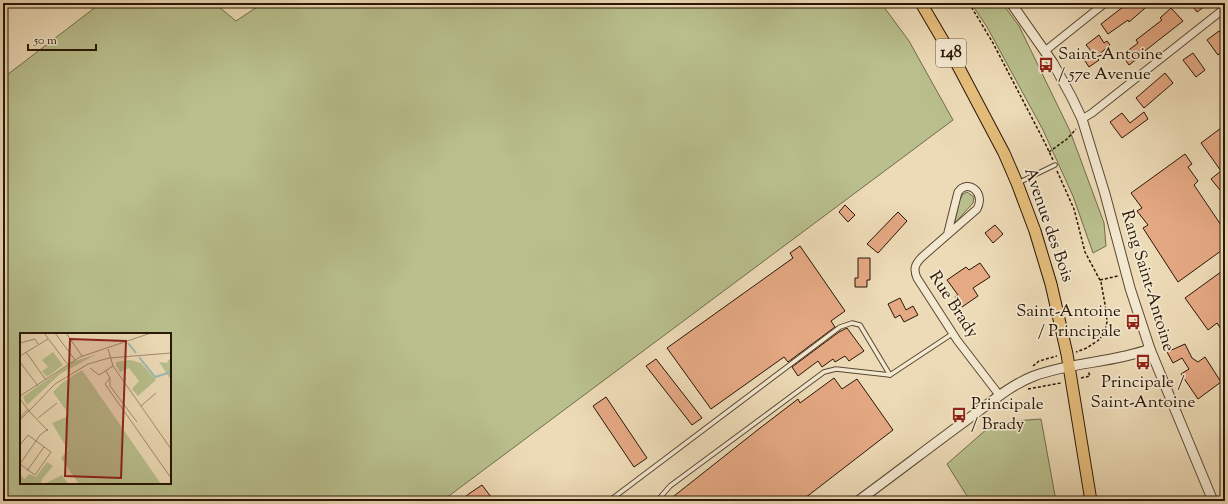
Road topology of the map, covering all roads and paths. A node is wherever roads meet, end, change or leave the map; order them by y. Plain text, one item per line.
1 (921, 3) edge
2 (969, 3) edge
3 (1010, 3) edge
4 (1105, 3) edge
5 (1225, 8) edge
6 (1045, 50) junction
7 (1082, 119) junction
8 (1049, 152) junction
9 (1055, 165) junction
10 (1017, 183) junction
11 (948, 232) junction
12 (1121, 275) dead end
13 (1100, 280) junction
14 (953, 333) junction
15 (1150, 349) junction
16 (1082, 350) dead end
17 (1069, 366) junction
18 (890, 375) junction
19 (1000, 396) junction
20 (609, 501) edge
21 (657, 501) edge
22 (858, 501) edge
23 (1091, 501) edge
24 (1213, 501) edge

1 - 10 main road, Avenue des Bois / 148
2 - 8 path
3 - 6 street, Rang Saint-Antoine
4 - 6 street
5 - 7 street
6 - 7 street, Rang Saint-Antoine
7 - 8 path
7 - 15 street, Rang Saint-Antoine
8 - 9 path
9 - 10 lane
9 - 13 path
10 - 17 main road, Avenue des Bois / 148
11 - 11 street, Rue Brady
11 - 14 street, Rue Brady
12 - 13 path
13 - 16 path
14 - 18 lane
14 - 19 street, Rue Brady
15 - 17 street
15 - 24 street, Rang Saint-Antoine
17 - 19 street
17 - 23 main road, Avenue des Bois / 148
18 - 20 lane
18 - 21 lane
19 - 22 street

